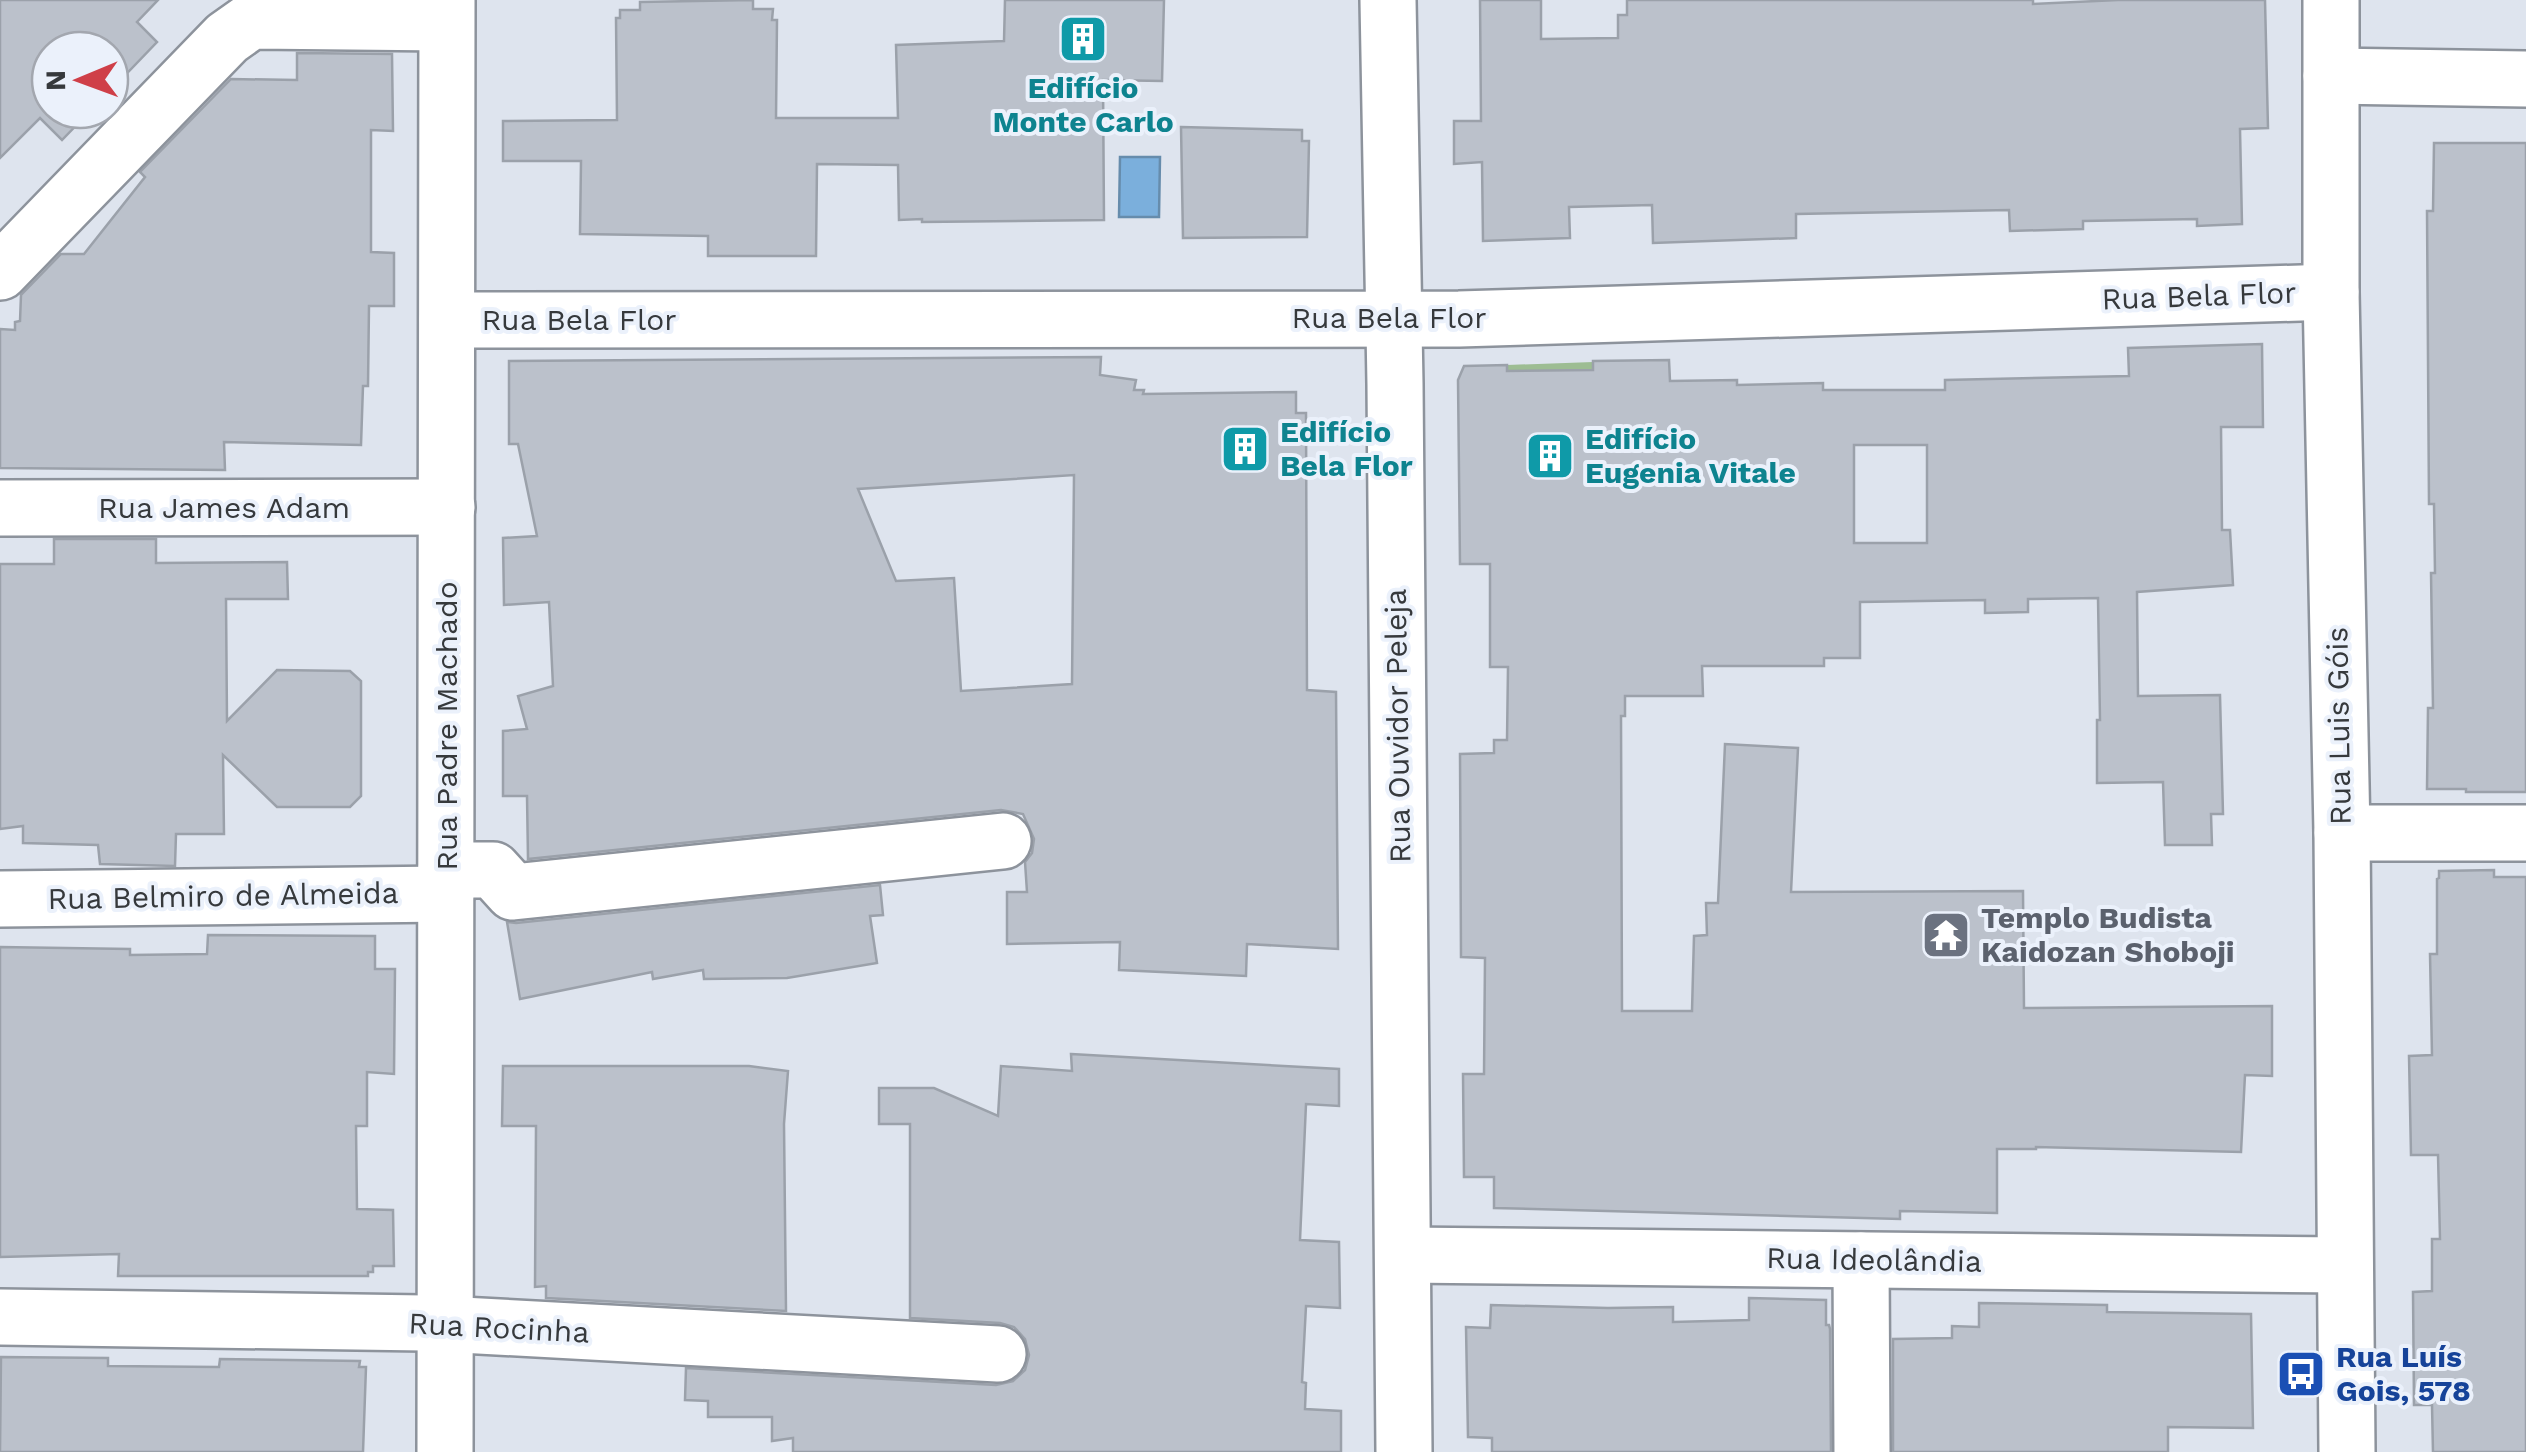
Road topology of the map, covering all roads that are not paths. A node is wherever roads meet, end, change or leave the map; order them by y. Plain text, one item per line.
1 (1388, 0) edge
2 (2331, 0) edge
3 (447, 12) edge
4 (2331, 76) junction
5 (2526, 79) edge
6 (0, 272) edge
7 (2331, 292) junction
8 (1394, 318) junction
9 (447, 320) junction
10 (0, 508) edge
11 (447, 508) junction
12 (2342, 832) junction
13 (2526, 834) edge
14 (1003, 841) dead end
15 (446, 882) junction
16 (0, 899) edge
17 (1404, 1256) junction
18 (1861, 1260) junction
19 (2344, 1265) junction
20 (0, 1317) edge
21 (445, 1324) junction
22 (998, 1354) dead end
23 (444, 1452) edge
24 (1404, 1452) edge
25 (1862, 1452) edge
26 (2347, 1452) edge

1 - 8 street, Rua Ouvidor Peleja
2 - 4 street, Rua Luis Góis
3 - 6 street
3 - 9 street, Rua Padre Machado
4 - 5 street
4 - 7 street, Rua Luis Góis
7 - 8 street, Rua Bela Flor
7 - 12 street, Rua Luis Góis
8 - 9 street, Rua Bela Flor
8 - 17 street, Rua Ouvidor Peleja
9 - 11 street, Rua Padre Machado
10 - 11 street, Rua James Adam
11 - 15 street, Rua Padre Machado
12 - 13 street
12 - 19 street, Rua Luis Góis
14 - 15 street, Rua Belmiro de Almeida
15 - 16 street, Rua Belmiro de Almeida
15 - 21 street, Rua Padre Machado
17 - 18 street, Rua Ideolândia
17 - 24 street, Rua Ouvidor Peleja
18 - 19 street, Rua Ideolândia
18 - 25 street
19 - 26 street, Rua Luis Góis
20 - 21 street, Rua Rocinha
21 - 22 street, Rua Rocinha
21 - 23 street, Rua Padre Machado

